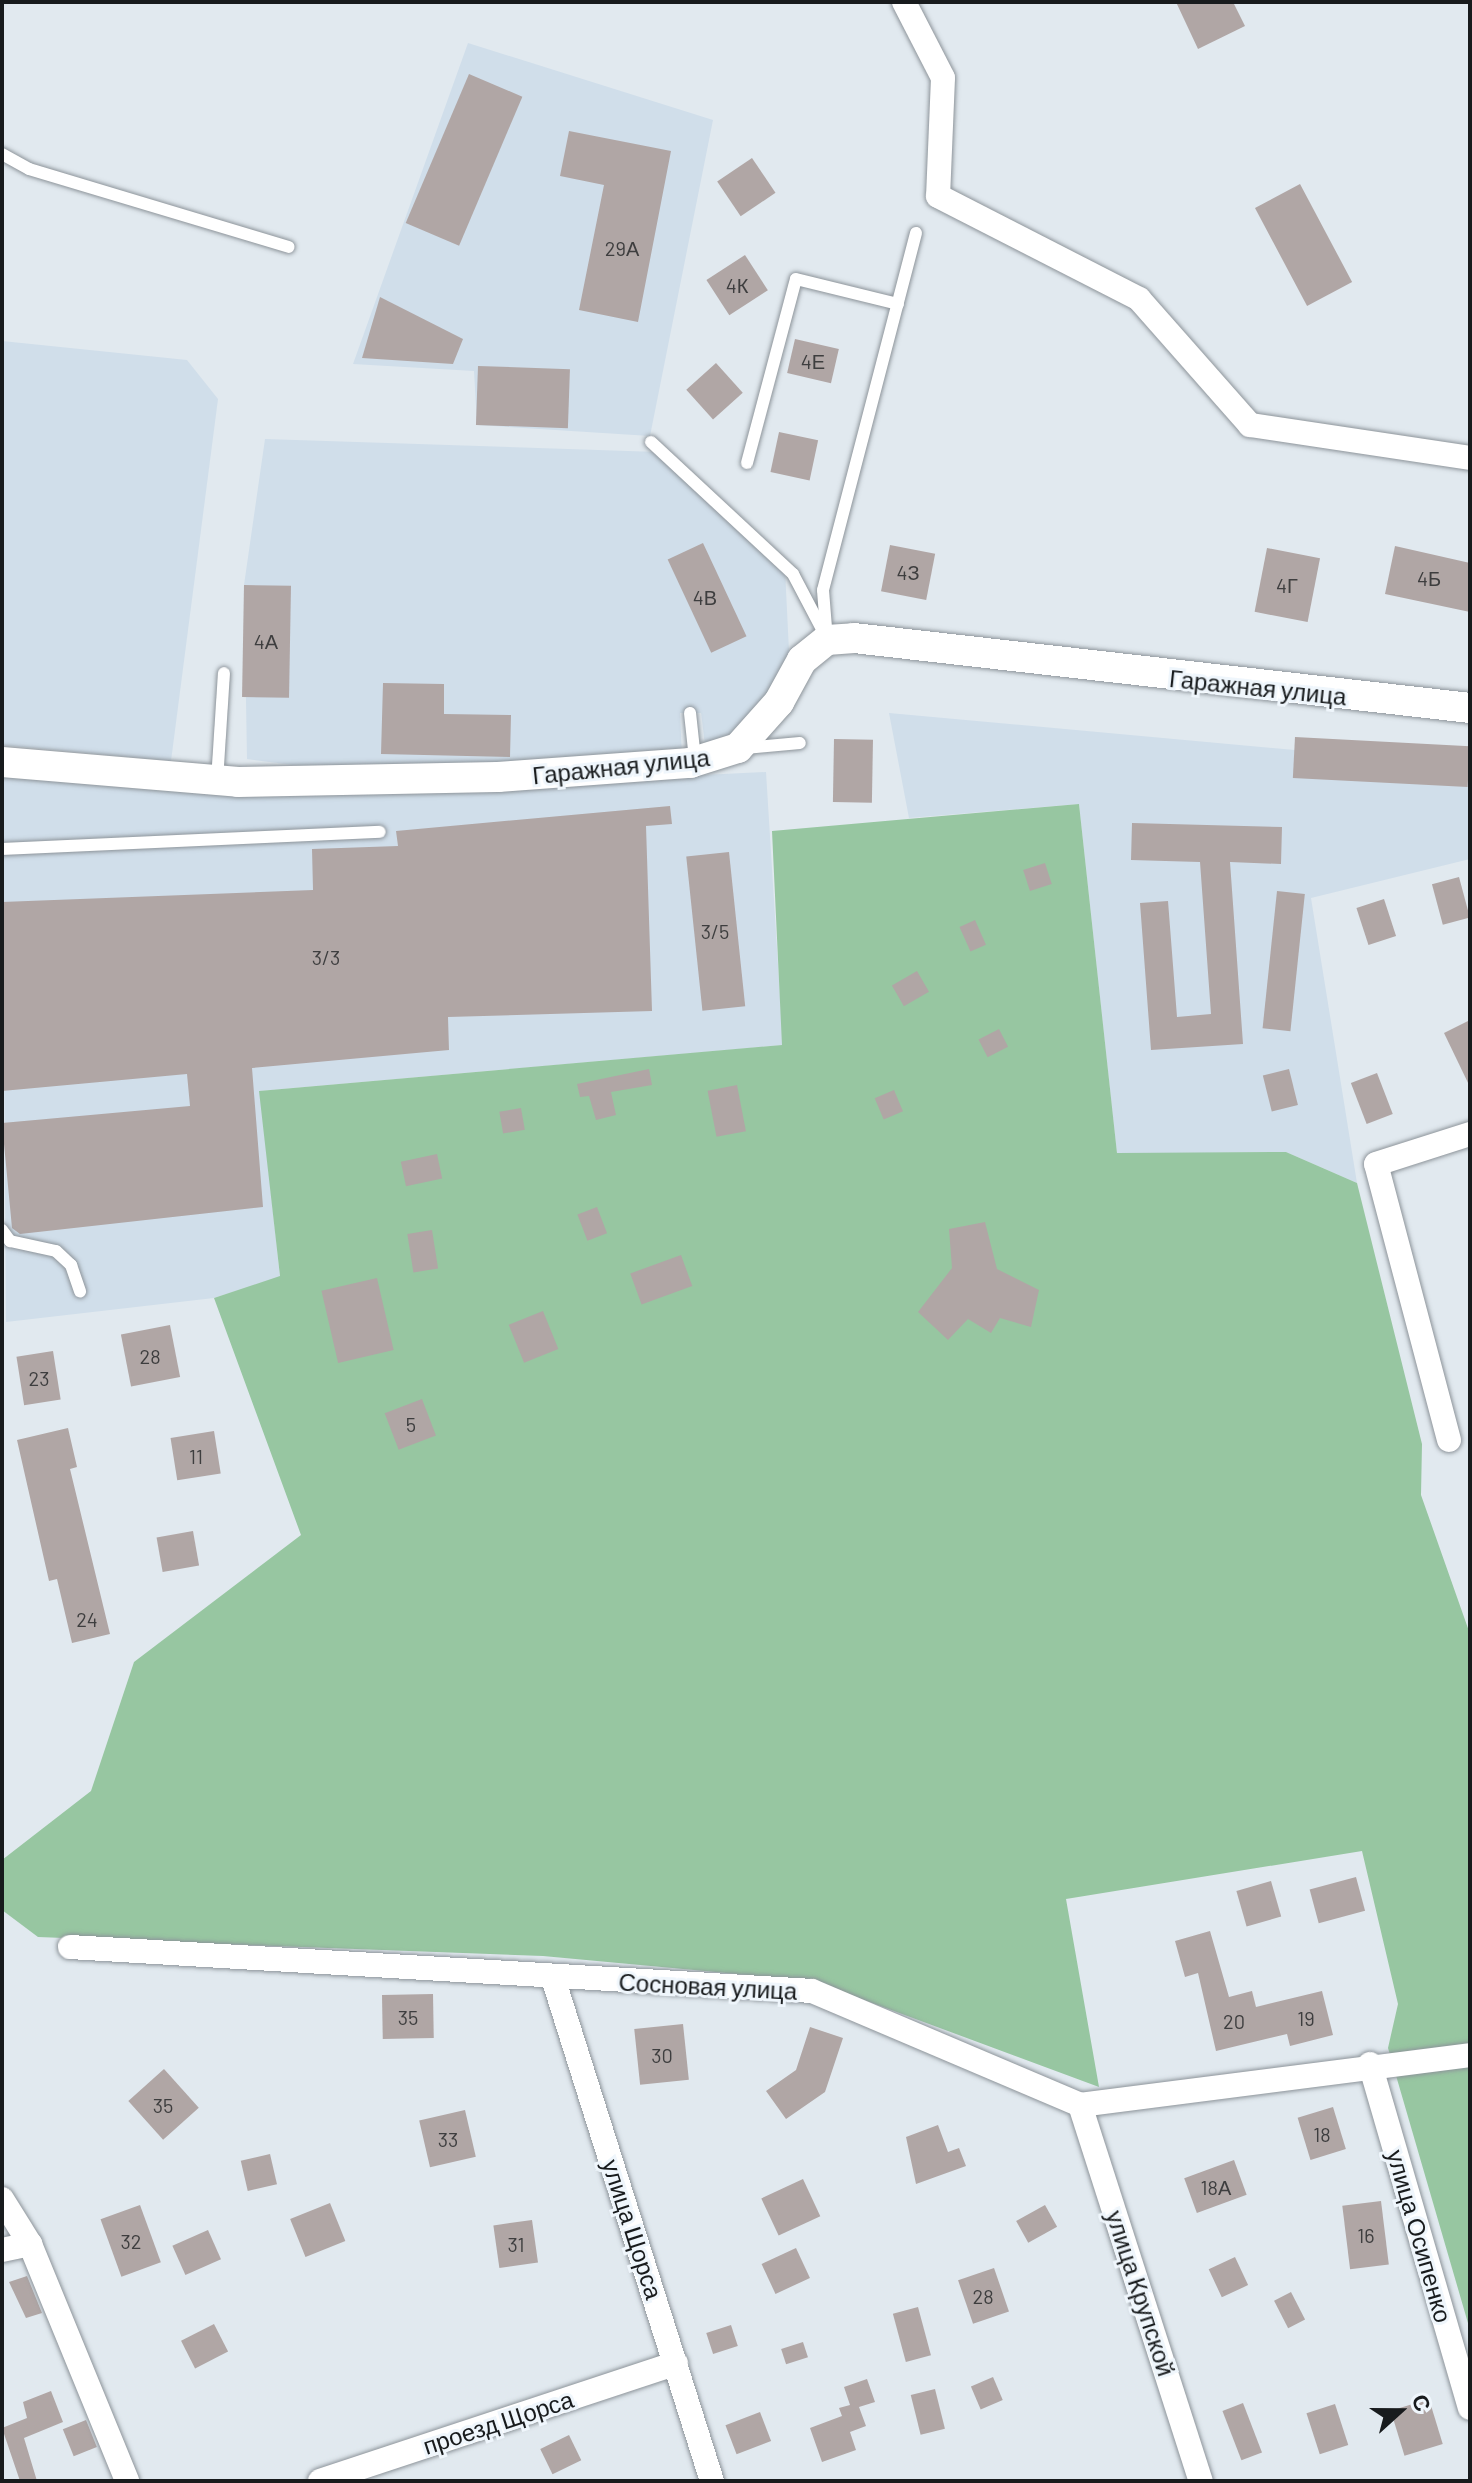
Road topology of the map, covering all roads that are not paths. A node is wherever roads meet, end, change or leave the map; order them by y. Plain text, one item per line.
1 (904, 2) edge
2 (2, 154) edge
3 (916, 233) dead end
4 (289, 247) dead end
5 (898, 304) junction
6 (651, 442) dead end
7 (1470, 458) edge
8 (747, 463) dead end
9 (827, 640) junction
10 (224, 673) dead end
11 (1470, 708) edge
12 (690, 713) dead end
13 (800, 743) dead end
14 (738, 748) junction
15 (2, 762) edge
16 (700, 766) junction
17 (217, 781) junction
18 (380, 832) dead end
19 (2, 849) edge
20 (1470, 1134) edge
21 (2, 1230) edge
22 (80, 1291) dead end
23 (1449, 1440) dead end
24 (70, 1947) dead end
25 (553, 1978) junction
26 (1470, 2055) edge
27 (1370, 2064) junction
28 (1080, 2105) junction
29 (2, 2199) edge
30 (30, 2244) junction
31 (2, 2250) edge
32 (676, 2363) junction
33 (1470, 2408) edge
34 (127, 2481) edge
35 (320, 2481) edge
36 (712, 2481) edge
37 (1201, 2481) edge

1 - 7 street
2 - 4 lane
3 - 5 lane
5 - 8 lane
5 - 9 lane
6 - 9 lane
9 - 11 street, Гаражная улица
9 - 14 street, Гаражная улица
10 - 17 lane
12 - 16 lane
13 - 14 lane
14 - 16 street, Гаражная улица
15 - 17 street, Гаражная улица
16 - 17 street, Гаражная улица
18 - 19 lane
20 - 23 street
21 - 22 lane
24 - 25 street, Сосновая улица
25 - 28 street, Сосновая улица
25 - 32 street, улица Щорса
26 - 27 street
27 - 28 street
27 - 33 street, улица Осипенко
28 - 37 street, улица Крупской
29 - 30 street
30 - 31 street
30 - 34 street
32 - 35 street, проезд Щорса
32 - 36 street, улица Щорса

